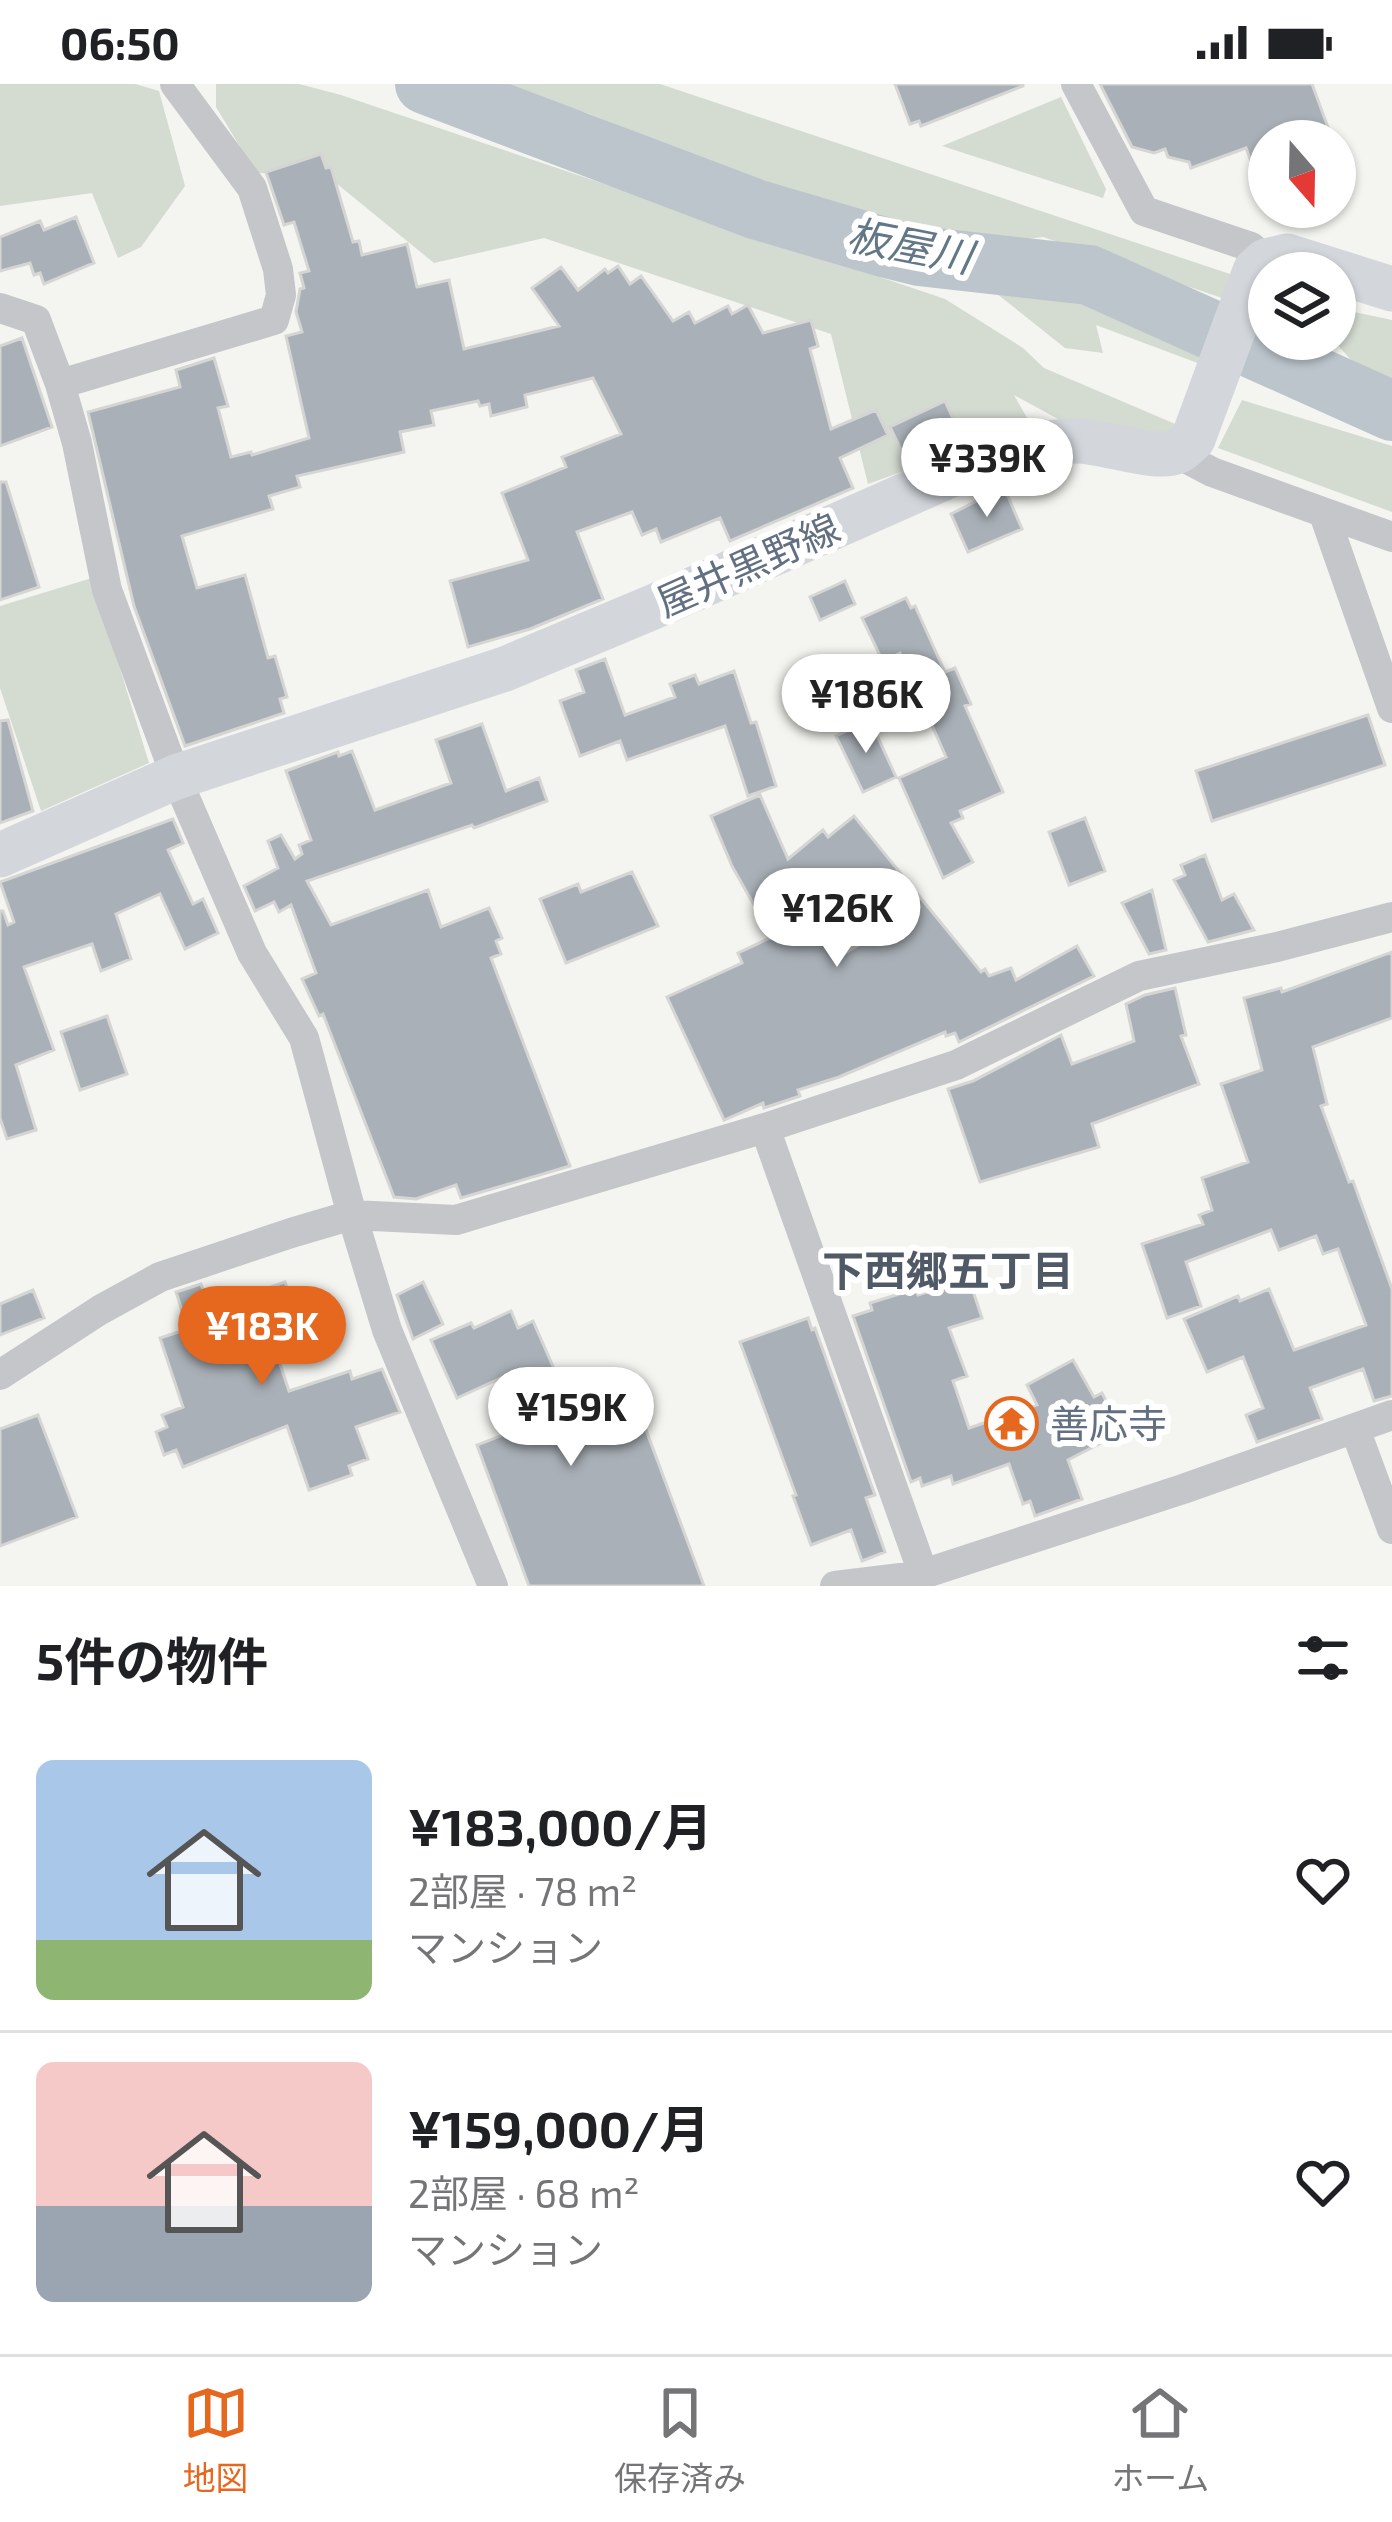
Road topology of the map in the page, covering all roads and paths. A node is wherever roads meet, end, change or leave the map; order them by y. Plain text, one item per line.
1 (176, 84) edge
2 (1076, 84) edge
3 (1253, 252) edge
4 (1356, 278) edge
5 (1392, 289) edge
6 (1248, 295) edge
7 (0, 308) edge
8 (60, 384) junction
9 (1185, 446) junction
10 (1324, 514) junction
11 (1392, 537) edge
12 (1392, 707) edge
13 (176, 777) junction
14 (0, 855) edge
15 (1392, 917) edge
16 (765, 1128) junction
17 (352, 1215) junction
18 (0, 1375) edge
19 (1392, 1415) edge
20 (1355, 1429) junction
21 (1392, 1529) edge
22 (923, 1574) junction
23 (493, 1586) edge
24 (835, 1586) edge

1 - 8 street
2 - 3 street
4 - 5 main road
6 - 9 main road
7 - 8 street
8 - 13 street
9 - 10 street
9 - 13 main road, 屋井黒野線
10 - 11 street
10 - 12 street
13 - 14 main road, 屋井黒野線
13 - 17 street
15 - 16 street
16 - 17 street
16 - 22 street
17 - 18 street
17 - 23 street
19 - 20 street
20 - 21 street
20 - 22 street
22 - 24 street

